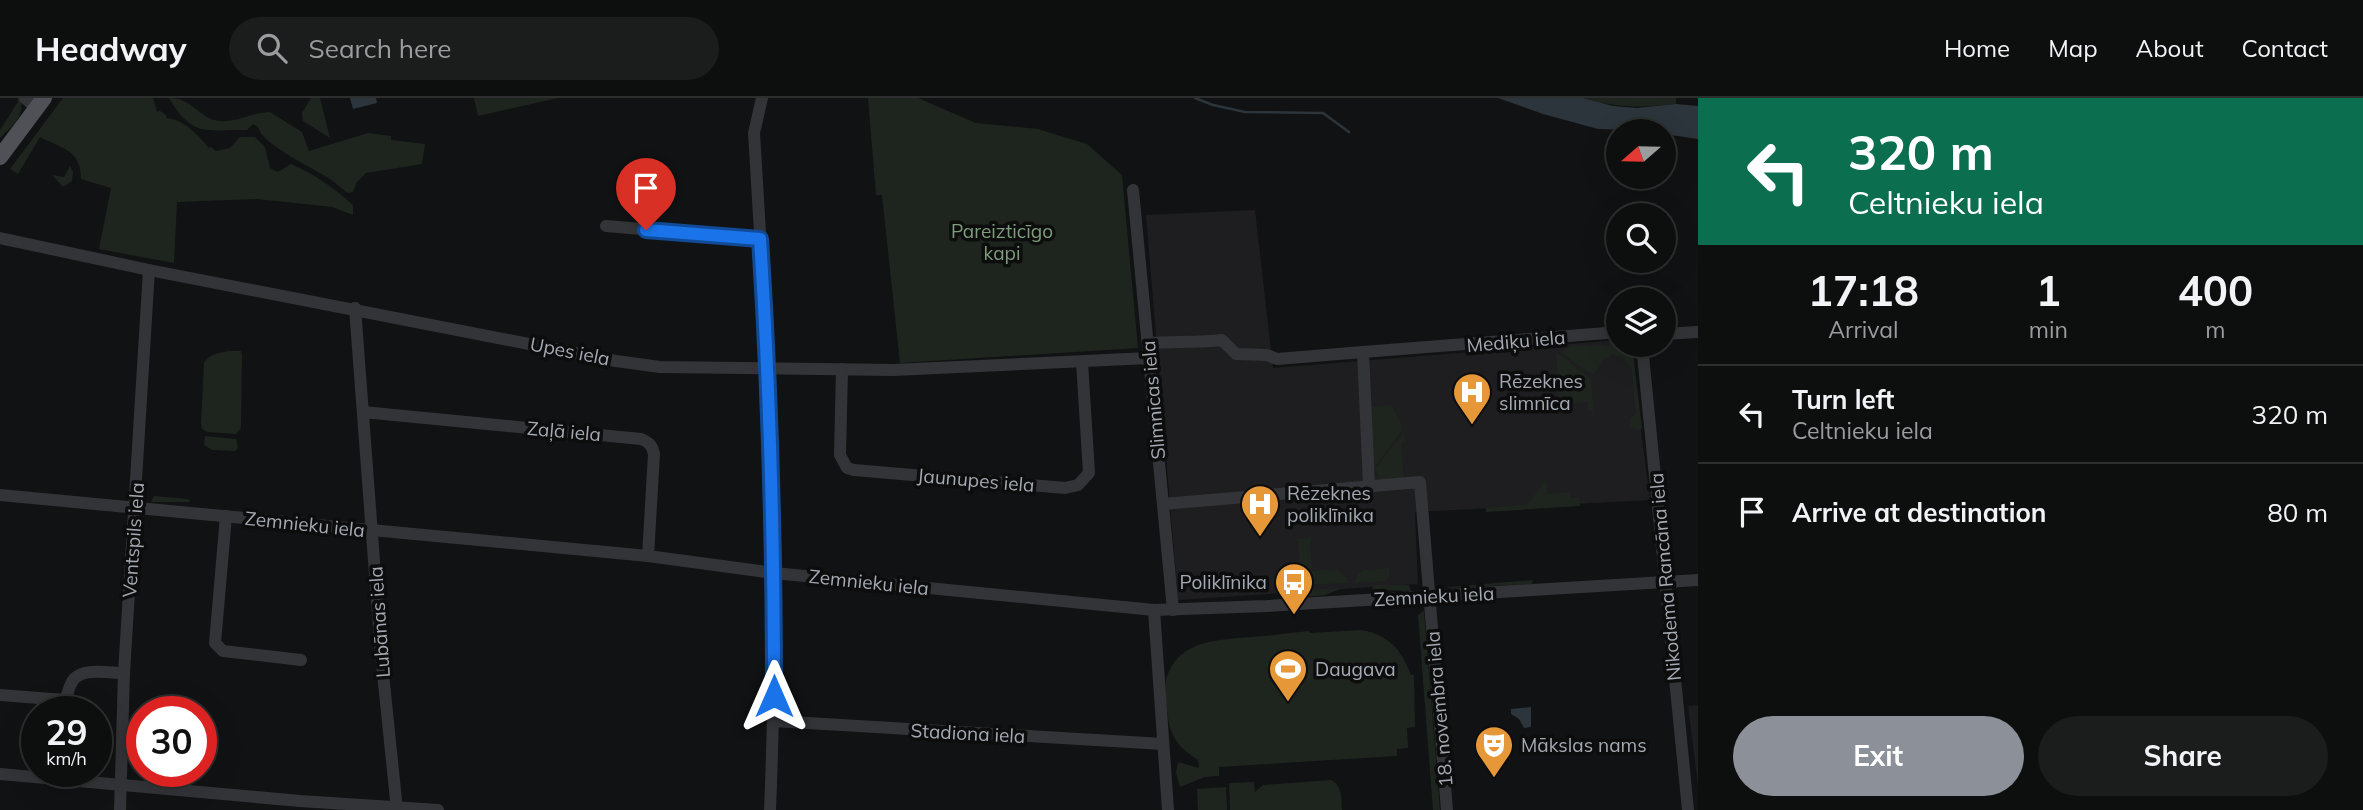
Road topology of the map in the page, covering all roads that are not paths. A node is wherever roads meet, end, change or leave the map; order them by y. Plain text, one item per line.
1 (762, 98) edge
2 (35, 102) edge
3 (0, 157) edge
4 (1133, 190) dead end
5 (606, 226) dead end
6 (0, 238) edge
7 (760, 239) junction
8 (149, 270) junction
9 (355, 309) junction
10 (1698, 332) edge
11 (1606, 333) edge
12 (1676, 333) edge
13 (1148, 343) junction
14 (1363, 352) junction
15 (1643, 357) edge
16 (1149, 358) junction
17 (1082, 362) junction
18 (768, 367) junction
19 (842, 369) junction
20 (363, 412) junction
21 (1369, 485) junction
22 (0, 495) edge
23 (1163, 504) junction
24 (135, 507) junction
25 (226, 516) junction
26 (372, 531) junction
27 (648, 556) junction
28 (774, 573) junction
29 (1698, 580) edge
30 (1665, 582) junction
31 (1429, 596) junction
32 (1154, 610) junction
33 (1172, 610) junction
34 (301, 660) dead end
35 (124, 673) junction
36 (0, 695) edge
37 (774, 721) junction
38 (1163, 744) junction
39 (0, 774) edge
40 (121, 783) junction
41 (397, 808) edge
42 (120, 810) edge
43 (438, 810) edge
44 (770, 810) edge
45 (1168, 810) edge
46 (1447, 810) edge
47 (1688, 810) edge

1 - 7 street
2 - 3 main road
4 - 13 street, Slimnīcas iela
5 - 7 street
6 - 8 street, Upes iela
7 - 18 street
8 - 9 street, Upes iela
8 - 24 street, Ventspils iela
9 - 18 street, Upes iela
9 - 20 street, Lubānas iela
10 - 12 street
11 - 14 street, Mediķu iela
13 - 14 street, Mediķu iela
13 - 16 street, Slimnīcas iela
14 - 21 street
15 - 30 street, Nikodema Rancāna iela
16 - 17 street, Upes iela
16 - 23 street, Slimnīcas iela
17 - 19 street, Upes iela
17 - 19 street, Jaunupes iela
18 - 19 street, Upes iela
18 - 28 street
20 - 26 street, Lubānas iela
20 - 27 street, Zaļā iela
21 - 23 street
21 - 31 street, 18. novembra iela
22 - 24 street, Zemnieku iela
23 - 33 street, Slimnīcas iela
24 - 25 street, Zemnieku iela
24 - 35 street, Ventspils iela
25 - 26 street, Zemnieku iela
25 - 34 street
26 - 27 street, Zemnieku iela
26 - 41 street, Lubānas iela
27 - 28 street, Zemnieku iela
28 - 32 street, Zemnieku iela
28 - 37 street
29 - 30 street, Zemnieku iela
30 - 31 street, Zemnieku iela
30 - 47 street, Nikodema Rancāna iela
31 - 33 street, Zemnieku iela
31 - 46 street, 18. novembra iela
32 - 33 street, Zemnieku iela
32 - 38 street
35 - 36 street
35 - 40 street, Ventspils iela
37 - 38 street, Stadiona iela
37 - 44 street
38 - 45 street
39 - 40 street
40 - 41 street
40 - 42 street, Ventspils iela
41 - 43 street

